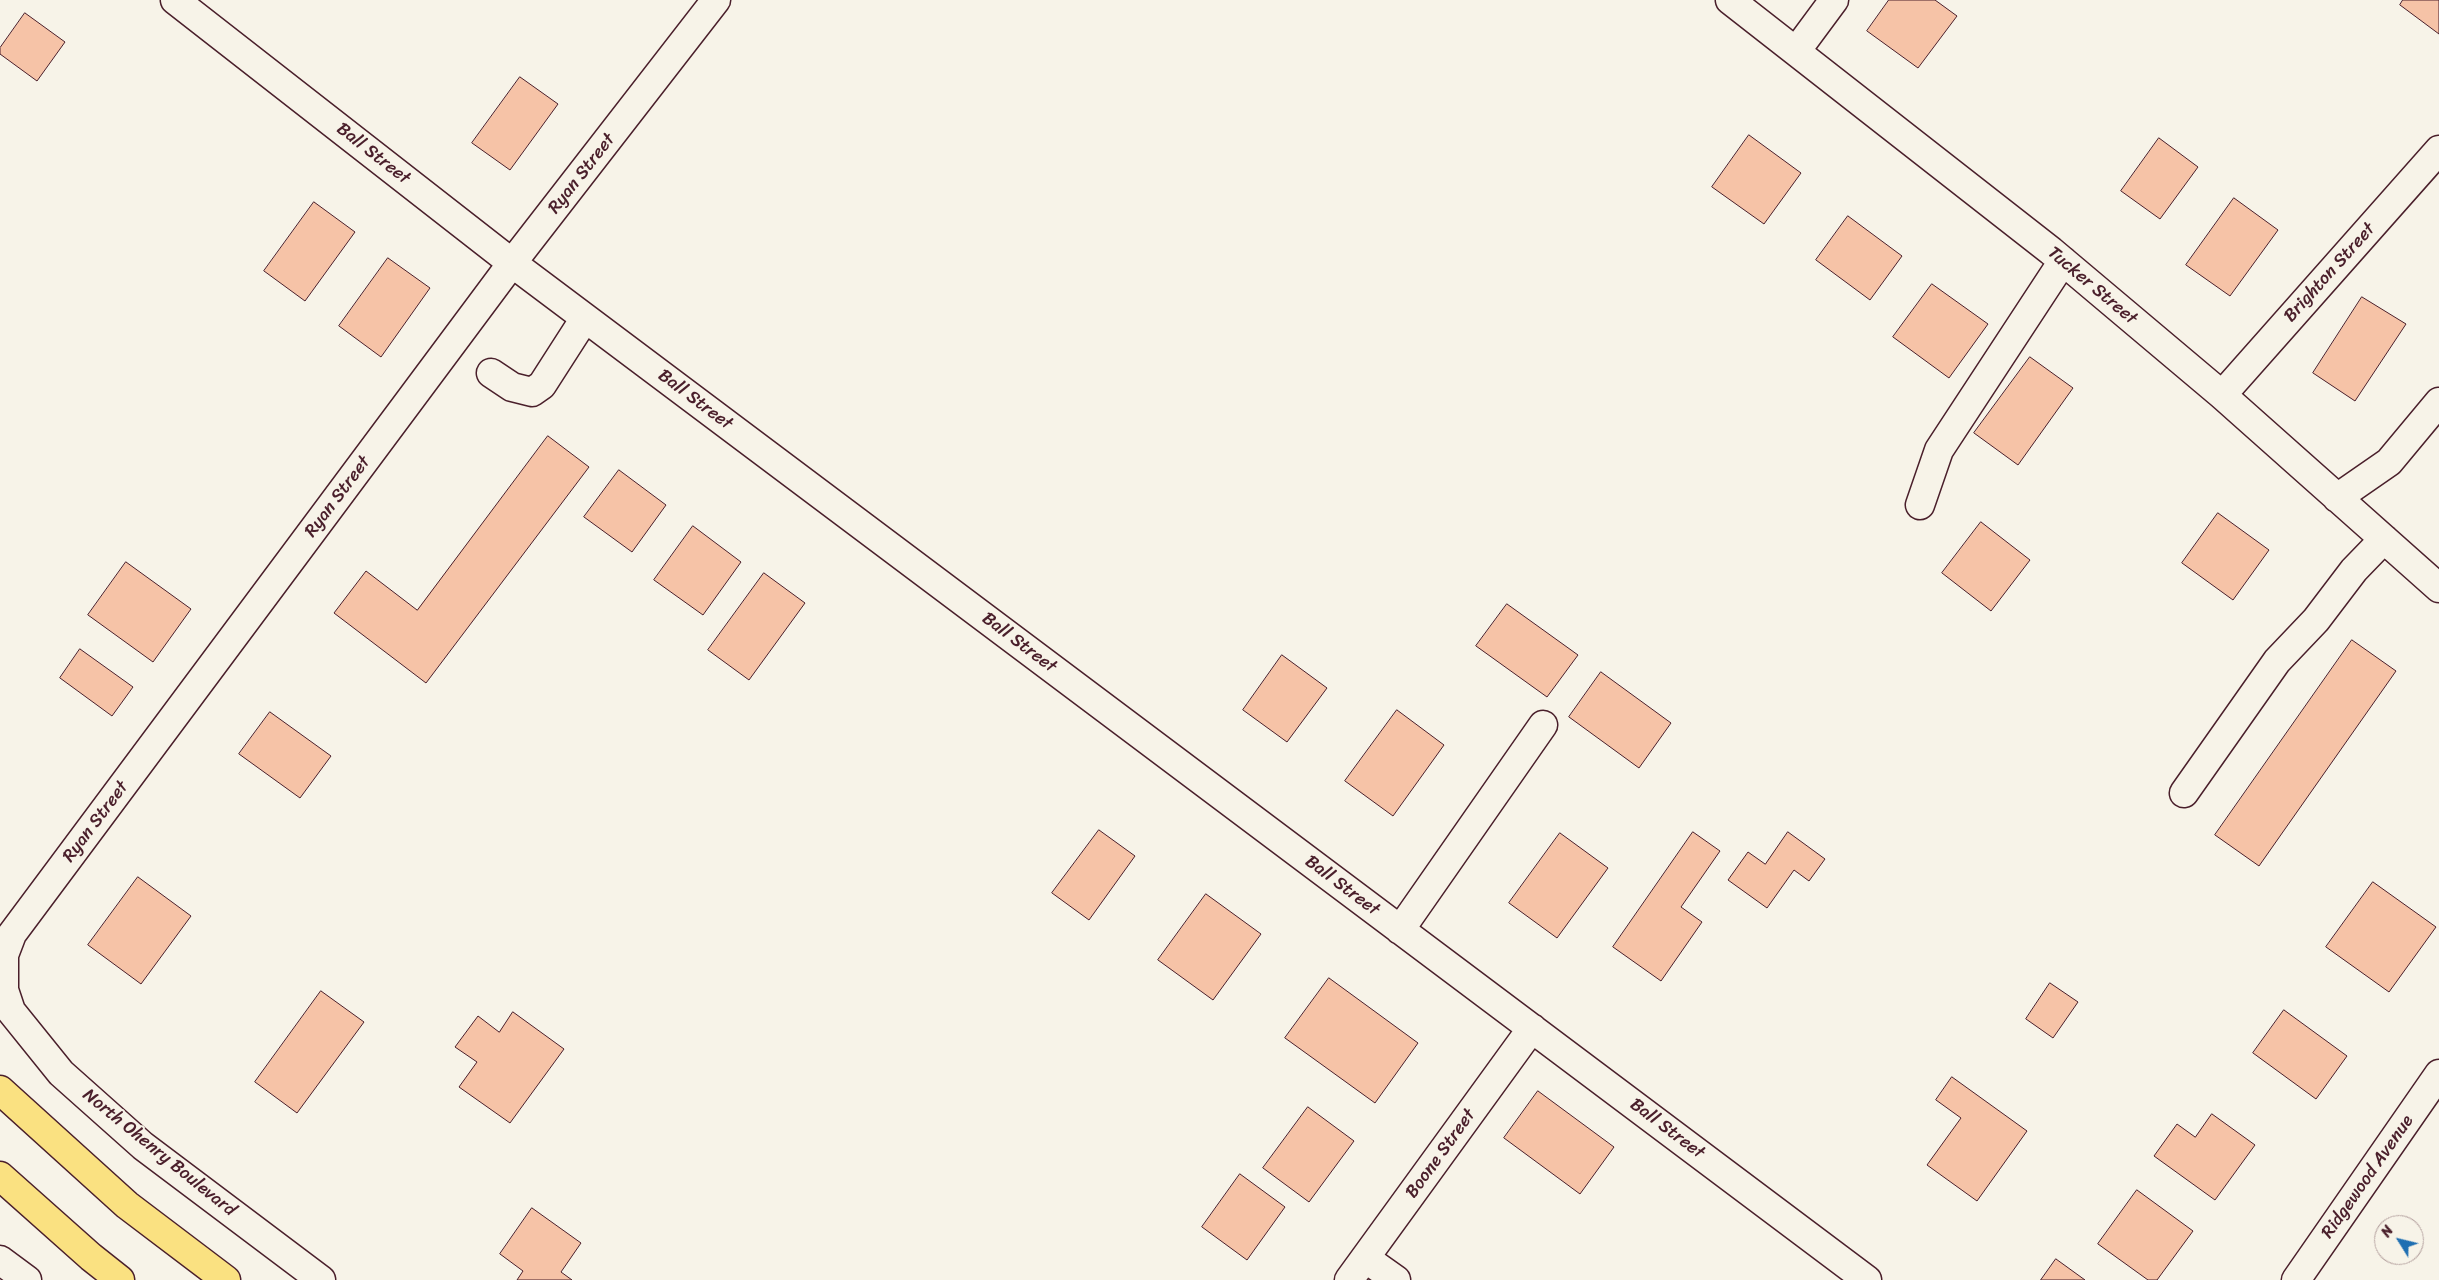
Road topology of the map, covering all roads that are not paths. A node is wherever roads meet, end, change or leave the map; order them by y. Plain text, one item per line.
1 (175, 0) edge
2 (716, 0) edge
3 (1730, 0) edge
4 (1834, 0) edge
5 (1797, 50) junction
6 (2439, 150) edge
7 (2063, 261) junction
8 (512, 263) junction
9 (585, 318) junction
10 (491, 373) dead end
11 (2222, 395) junction
12 (2439, 402) edge
13 (2337, 498) junction
14 (1920, 505) dead end
15 (2384, 539) junction
16 (2439, 588) edge
17 (1544, 725) dead end
18 (2184, 793) dead end
19 (1400, 930) junction
20 (11, 1011) joint
21 (1532, 1028) junction
22 (2439, 1074) edge
23 (0, 1090) edge
24 (0, 1176) edge
25 (1366, 1258) junction
26 (0, 1260) edge
27 (27, 1280) edge
28 (120, 1280) edge
29 (226, 1280) edge
30 (321, 1280) edge
31 (1350, 1280) edge
32 (1396, 1280) edge
33 (1868, 1280) edge
34 (2296, 1280) edge

1 - 8 street, Ball Street
2 - 8 street, Ryan Street
3 - 5 street, Tucker Street
4 - 5 street
5 - 7 street, Tucker Street
6 - 11 street, Brighton Street
7 - 11 street, Tucker Street
7 - 14 street
8 - 9 street, Ball Street
8 - 20 street, Ryan Street
9 - 10 street
9 - 19 street, Ball Street
11 - 13 street, Tucker Street
12 - 13 street
13 - 15 street, Tucker Street
15 - 16 street, Tucker Street
15 - 18 street
17 - 19 street
19 - 21 street, Ball Street
20 - 30 street, North Ohenry Boulevard
21 - 25 street, Boone Street
21 - 33 street, Ball Street
22 - 34 street, Ridgewood Avenue
23 - 29 highway
24 - 28 highway
25 - 31 street, Boone Street
25 - 32 street
26 - 27 street

